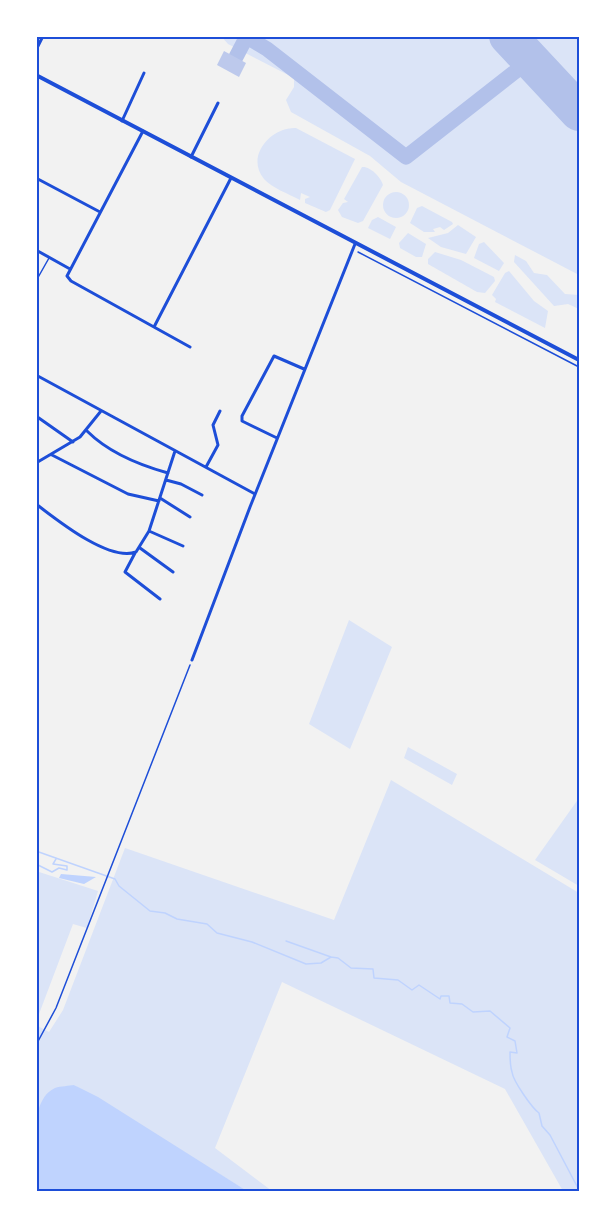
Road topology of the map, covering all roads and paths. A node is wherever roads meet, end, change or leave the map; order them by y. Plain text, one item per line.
1 (43, 36) edge
2 (36, 50) edge
3 (144, 73) dead end
4 (36, 75) edge
5 (219, 103) dead end
6 (122, 121) junction
7 (143, 131) junction
8 (191, 157) junction
9 (36, 178) edge
10 (231, 178) junction
11 (100, 212) junction
12 (353, 246) junction
13 (36, 250) edge
14 (49, 257) junction
15 (70, 270) junction
16 (36, 281) edge
17 (154, 327) junction
18 (190, 347) dead end
19 (579, 360) edge
20 (579, 367) edge
21 (304, 369) junction
22 (36, 375) edge
23 (101, 411) junction
24 (220, 411) dead end
25 (36, 416) edge
26 (87, 431) junction
27 (277, 439) junction
28 (73, 442) junction
29 (175, 451) junction
30 (52, 455) junction
31 (36, 463) edge
32 (206, 467) junction
33 (168, 473) junction
34 (166, 480) junction
35 (255, 494) junction
36 (202, 495) dead end
37 (160, 500) junction
38 (36, 504) edge
39 (190, 518) dead end
40 (148, 531) junction
41 (183, 546) dead end
42 (138, 550) junction
43 (173, 572) dead end
44 (160, 599) dead end
45 (192, 660) joint
46 (36, 1045) edge

1 - 2 street
3 - 6 street
4 - 6 street
5 - 8 street
6 - 7 street
7 - 8 street
7 - 11 street
8 - 10 street
9 - 11 street
10 - 12 street
10 - 17 street
11 - 15 street
12 - 19 street
12 - 20 path
12 - 21 street
13 - 14 street
14 - 15 street
14 - 16 lane
15 - 17 street
17 - 18 street
21 - 27 street
21 - 27 street
22 - 23 street
23 - 26 street
23 - 29 street
24 - 32 street
25 - 28 street
26 - 28 street
26 - 33 street
27 - 35 street
28 - 30 street
29 - 32 street
29 - 33 street
30 - 31 street
30 - 37 street
32 - 35 street
33 - 34 street
34 - 36 street
34 - 37 street
35 - 45 street
37 - 39 street
37 - 40 street
38 - 42 street
40 - 41 street
40 - 42 street
42 - 43 street
42 - 44 street
45 - 46 path

